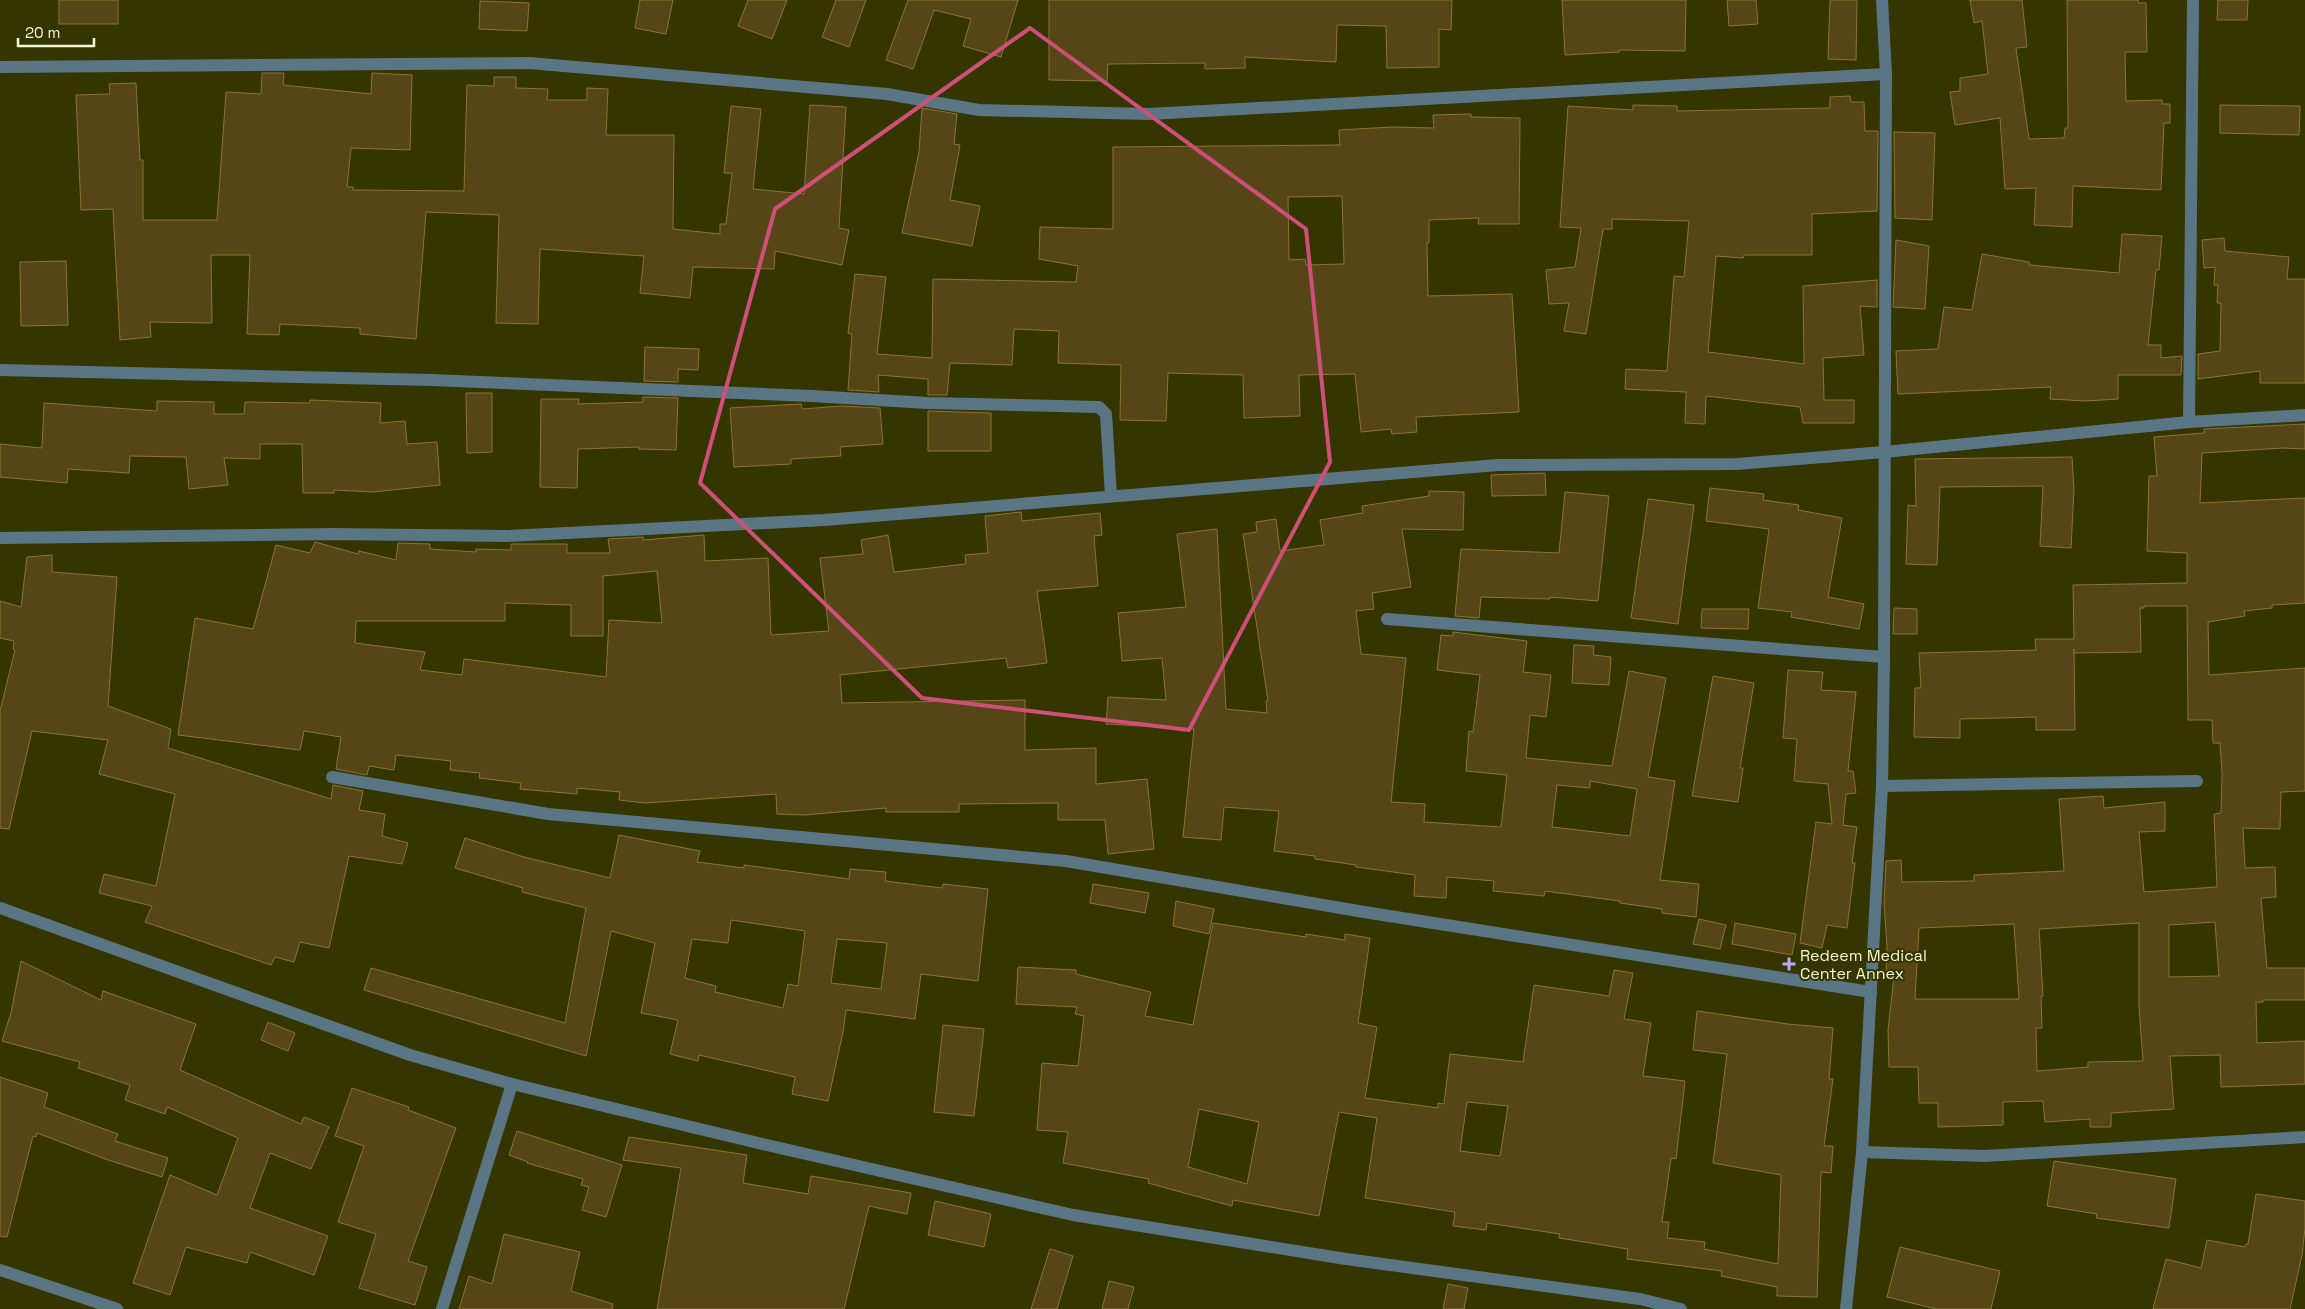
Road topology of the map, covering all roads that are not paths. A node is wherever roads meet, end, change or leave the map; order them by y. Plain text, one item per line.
1 (1882, 0) edge
2 (2193, 0) edge
3 (0, 67) edge
4 (1886, 74) junction
5 (0, 370) edge
6 (2305, 415) edge
7 (2189, 422) junction
8 (1884, 452) junction
9 (1111, 496) junction
10 (0, 538) edge
11 (1387, 619) dead end
12 (1884, 657) junction
13 (332, 777) dead end
14 (2197, 781) dead end
15 (1882, 786) junction
16 (0, 908) edge
17 (1871, 992) junction
18 (512, 1084) junction
19 (2305, 1137) edge
20 (1862, 1152) junction
21 (0, 1270) edge
22 (118, 1309) edge
23 (442, 1309) edge
24 (1681, 1309) edge
25 (1846, 1309) edge

1 - 4 street
2 - 7 street
3 - 4 street
4 - 8 street
5 - 9 street
6 - 7 street
7 - 8 street
8 - 9 street
8 - 12 street
9 - 10 street
11 - 12 street
12 - 15 street
13 - 17 street
14 - 15 street
15 - 17 street
16 - 18 street
17 - 20 street
18 - 23 street
18 - 24 street
19 - 20 street
20 - 25 street
21 - 22 street

